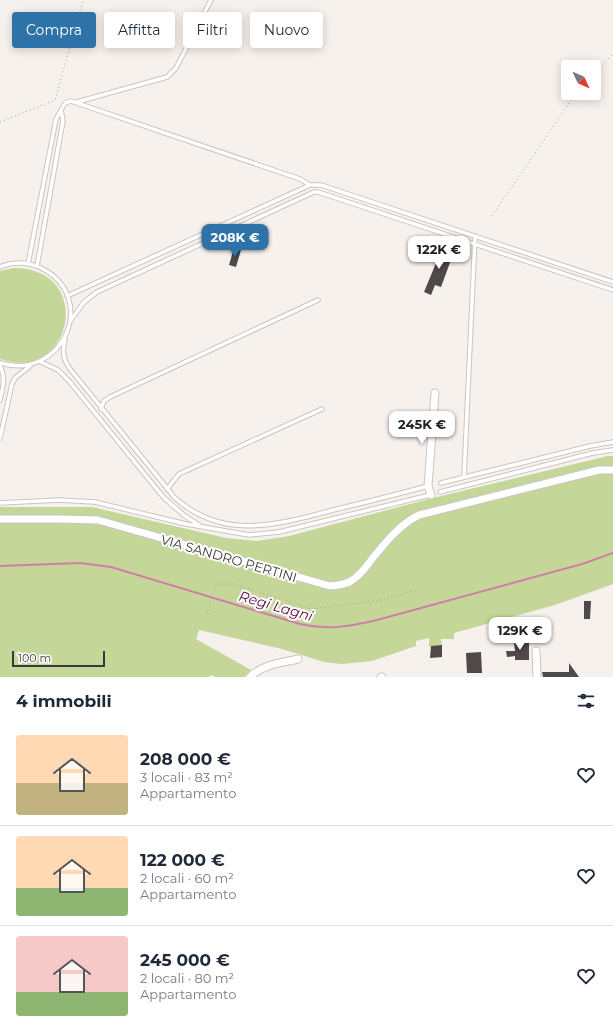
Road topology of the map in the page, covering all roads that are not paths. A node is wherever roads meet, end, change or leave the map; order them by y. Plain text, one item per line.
1 (212, 0) edge
2 (76, 102) junction
3 (61, 110) junction
4 (310, 185) junction
5 (475, 236) junction
6 (475, 245) junction
7 (28, 264) junction
8 (37, 266) junction
9 (0, 267) edge
10 (613, 282) edge
11 (613, 290) edge
12 (67, 296) junction
13 (318, 300) dead end
14 (71, 320) junction
15 (65, 339) junction
16 (41, 362) junction
17 (0, 365) edge
18 (32, 365) junction
19 (435, 393) dead end
20 (0, 400) edge
21 (101, 409) junction
22 (322, 409) dead end
23 (0, 438) edge
24 (613, 442) edge
25 (613, 450) edge
26 (613, 470) edge
27 (464, 477) junction
28 (441, 483) dead end
29 (428, 486) junction
30 (167, 489) junction
31 (440, 492) dead end
32 (431, 495) joint
33 (0, 503) edge
34 (0, 519) edge
35 (201, 527) junction
36 (536, 651) dead end
37 (298, 659) dead end
38 (250, 677) edge
39 (537, 677) edge

1 - 2 lane
2 - 3 lane
2 - 4 lane
3 - 7 lane
3 - 8 lane
4 - 5 lane
4 - 12 lane
5 - 6 lane
5 - 10 lane
6 - 11 lane
6 - 14 lane
6 - 27 lane
7 - 8 lane
7 - 9 lane
8 - 12 lane
12 - 14 lane
13 - 21 lane
14 - 15 lane
15 - 16 lane
15 - 21 lane
16 - 18 lane
16 - 35 lane
17 - 18 lane
17 - 20 lane
18 - 23 lane
19 - 29 street
21 - 30 lane
22 - 30 lane
24 - 27 lane
25 - 31 lane
26 - 34 street, VIA SANDRO PERTINI
27 - 28 lane
29 - 30 lane
29 - 32 street
32 - 35 lane
33 - 35 lane
36 - 39 street
37 - 38 street

